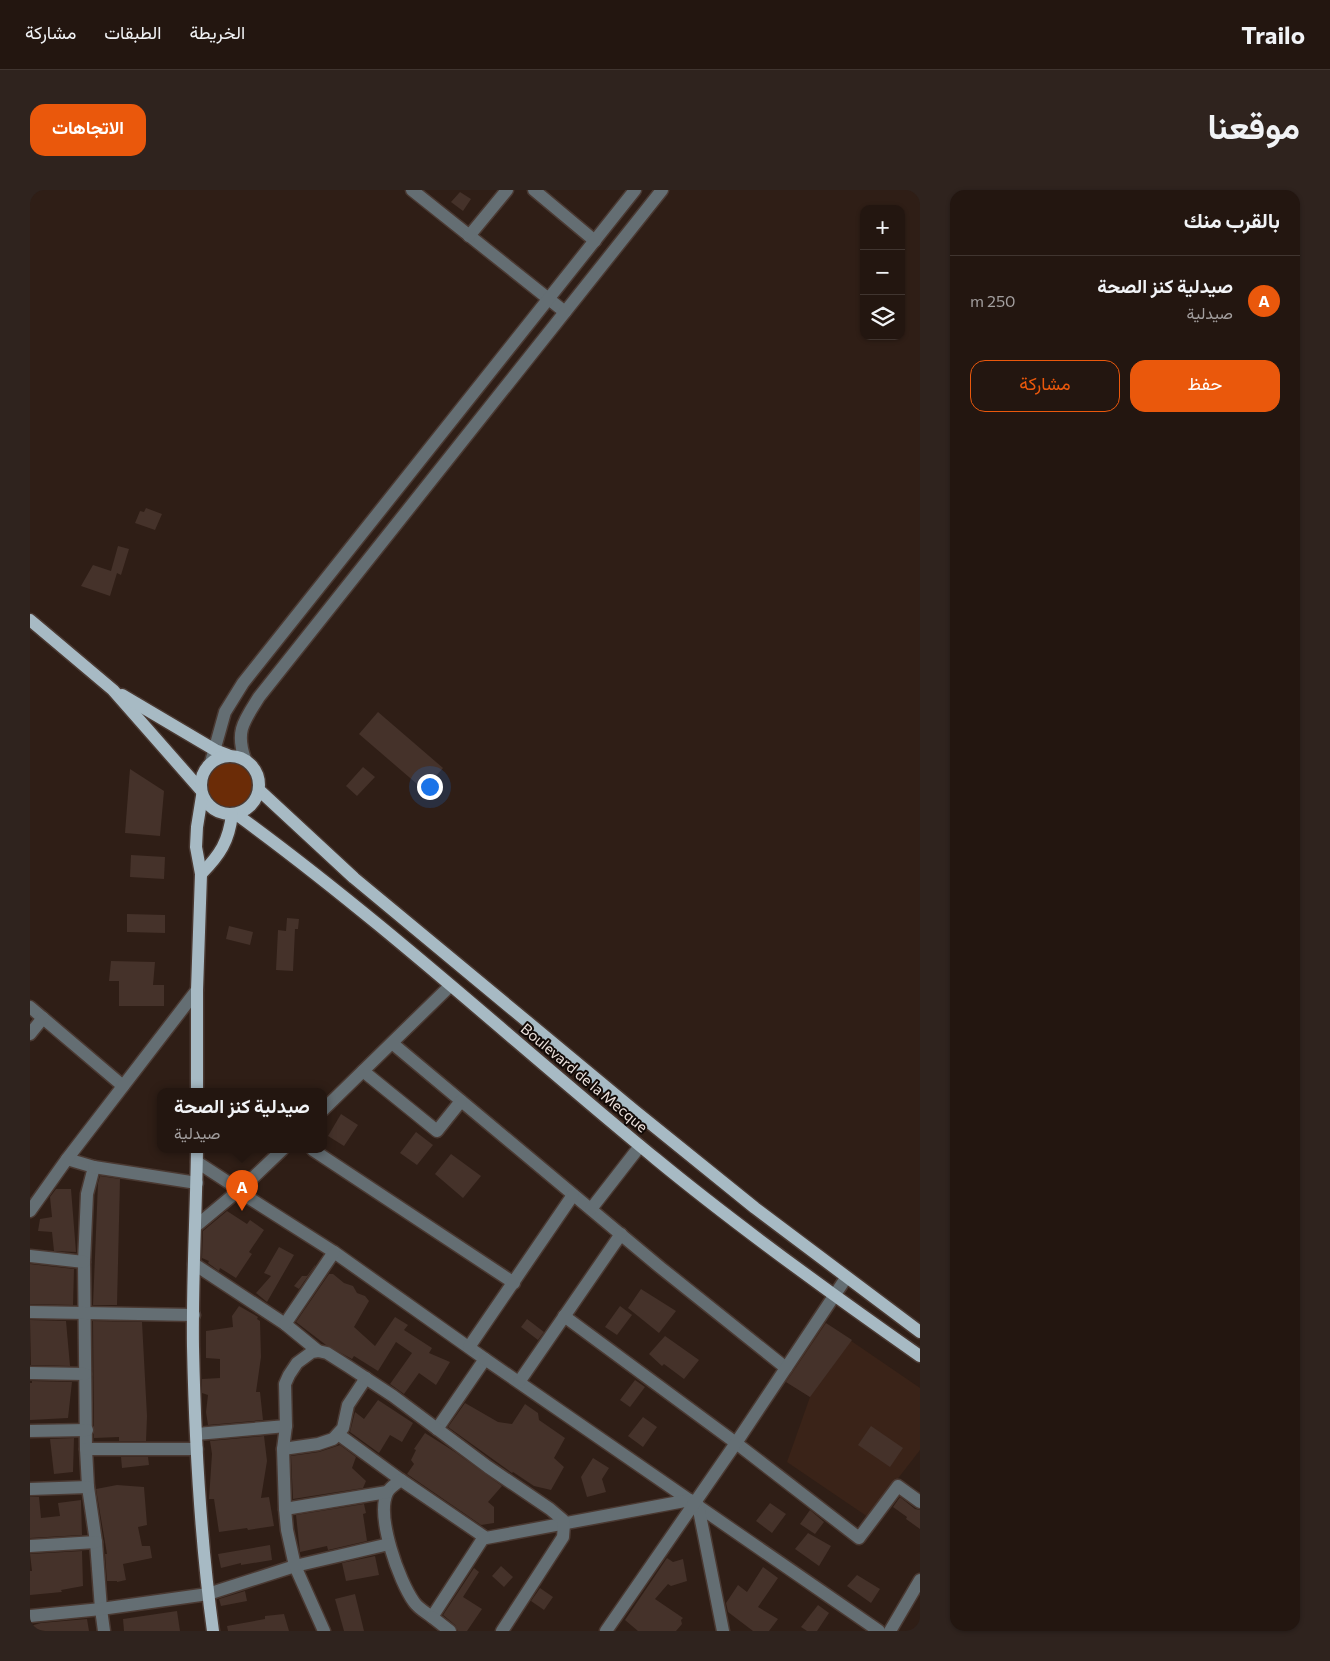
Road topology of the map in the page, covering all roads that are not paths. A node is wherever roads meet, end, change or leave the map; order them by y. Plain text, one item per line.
1 (412, 190) edge
2 (507, 190) edge
3 (534, 190) edge
4 (635, 190) edge
5 (662, 190) edge
6 (469, 236) junction
7 (595, 241) junction
8 (549, 299) junction
9 (565, 312) junction
10 (30, 620) edge
11 (113, 690) junction
12 (213, 756) junction
13 (245, 759) junction
14 (259, 790) junction
15 (201, 793) junction
16 (234, 814) junction
17 (201, 874) junction
18 (450, 986) junction
19 (197, 990) junction
20 (30, 1007) edge
21 (43, 1018) junction
22 (30, 1034) edge
23 (392, 1043) junction
24 (363, 1071) junction
25 (123, 1086) junction
26 (197, 1088) edge
27 (461, 1101) junction
28 (327, 1106) edge
29 (640, 1146) junction
30 (279, 1153) edge
31 (318, 1153) edge
32 (197, 1156) edge
33 (67, 1159) junction
34 (94, 1167) junction
35 (196, 1183) junction
36 (239, 1191) junction
37 (573, 1195) junction
38 (591, 1209) junction
39 (30, 1210) edge
40 (196, 1226) junction
41 (620, 1234) junction
42 (334, 1252) junction
43 (30, 1256) edge
44 (84, 1262) junction
45 (194, 1264) junction
46 (846, 1278) junction
47 (514, 1283) junction
48 (834, 1296) junction
49 (30, 1312) edge
50 (84, 1314) junction
51 (194, 1315) junction
52 (564, 1316) junction
53 (285, 1324) junction
54 (920, 1332) edge
55 (469, 1347) junction
56 (318, 1351) junction
57 (920, 1356) edge
58 (485, 1359) junction
59 (786, 1368) junction
60 (30, 1373) edge
61 (85, 1374) junction
62 (366, 1378) junction
63 (519, 1382) junction
64 (286, 1426) junction
65 (437, 1429) junction
66 (87, 1430) junction
67 (30, 1431) edge
68 (197, 1434) junction
69 (338, 1434) junction
70 (736, 1443) junction
71 (197, 1449) junction
72 (283, 1449) junction
73 (86, 1450) junction
74 (401, 1480) junction
75 (88, 1487) junction
76 (30, 1489) edge
77 (387, 1492) junction
78 (694, 1502) junction
79 (920, 1502) edge
80 (285, 1508) junction
81 (564, 1524) junction
82 (484, 1537) junction
83 (96, 1542) junction
84 (389, 1544) junction
85 (30, 1546) edge
86 (295, 1566) junction
87 (920, 1580) edge
88 (208, 1594) junction
89 (101, 1609) junction
90 (30, 1616) edge
91 (432, 1617) junction
92 (611, 1629) edge
93 (724, 1630) edge
94 (104, 1631) edge
95 (213, 1631) edge
96 (324, 1631) edge
97 (450, 1631) edge
98 (502, 1631) edge
99 (879, 1631) edge
100 (890, 1631) edge

1 - 6 street
2 - 6 street
3 - 7 street
4 - 7 street
5 - 9 street
6 - 8 street
7 - 8 street
8 - 9 street
8 - 12 street
9 - 13 street
10 - 11 main road
11 - 12 main road
11 - 15 main road, Boulevard de la Mecque
12 - 13 main road
12 - 15 main road
13 - 14 main road
14 - 16 main road
14 - 46 main road, Boulevard de la Mecque
15 - 16 main road, Boulevard de la Mecque
15 - 17 main road
16 - 17 main road
16 - 18 main road, Boulevard de la Mecque
17 - 19 main road
18 - 23 street
18 - 29 main road, Boulevard de la Mecque
19 - 25 street
19 - 26 main road
20 - 21 street
21 - 22 street
21 - 25 street
23 - 24 street
23 - 27 street
24 - 27 street
24 - 28 street
25 - 33 street
27 - 37 street
29 - 38 street
29 - 48 main road, Boulevard de la Mecque
30 - 36 street
31 - 47 street
32 - 35 main road
32 - 36 street
33 - 34 street
33 - 39 street
34 - 35 street
34 - 44 street
35 - 40 main road
36 - 40 street
36 - 42 street
37 - 38 street
37 - 47 street
38 - 41 street
40 - 45 main road
41 - 52 street
41 - 59 street
42 - 53 street
42 - 55 street
43 - 44 street
44 - 50 street
45 - 51 main road
45 - 53 street
46 - 48 street
46 - 54 main road, Boulevard de la Mecque
47 - 55 street
48 - 57 main road, Boulevard de la Mecque
48 - 59 street
49 - 50 street
50 - 51 street
50 - 61 street
51 - 68 main road
52 - 63 street
52 - 70 street
53 - 56 street
55 - 58 street
56 - 62 street
56 - 64 street
58 - 63 street
58 - 65 street
59 - 70 street
60 - 61 street
61 - 66 street
62 - 65 street
62 - 69 street
63 - 78 street
64 - 68 street
64 - 72 street
65 - 81 street
66 - 67 street
66 - 73 street
68 - 71 main road
69 - 72 street
69 - 74 street
70 - 78 street
70 - 79 street
71 - 73 street
71 - 88 main road
72 - 80 street
73 - 75 street
74 - 77 street
74 - 82 street
75 - 76 street
75 - 83 street
77 - 80 street
77 - 84 street
78 - 81 street
78 - 92 street
78 - 93 street
78 - 99 street
80 - 86 street
81 - 82 street
81 - 98 street
82 - 91 street
83 - 85 street
83 - 89 street
84 - 86 street
84 - 91 street
86 - 88 street
86 - 96 street
87 - 100 street
88 - 89 street
88 - 95 main road
89 - 90 street
89 - 94 street
91 - 97 street

